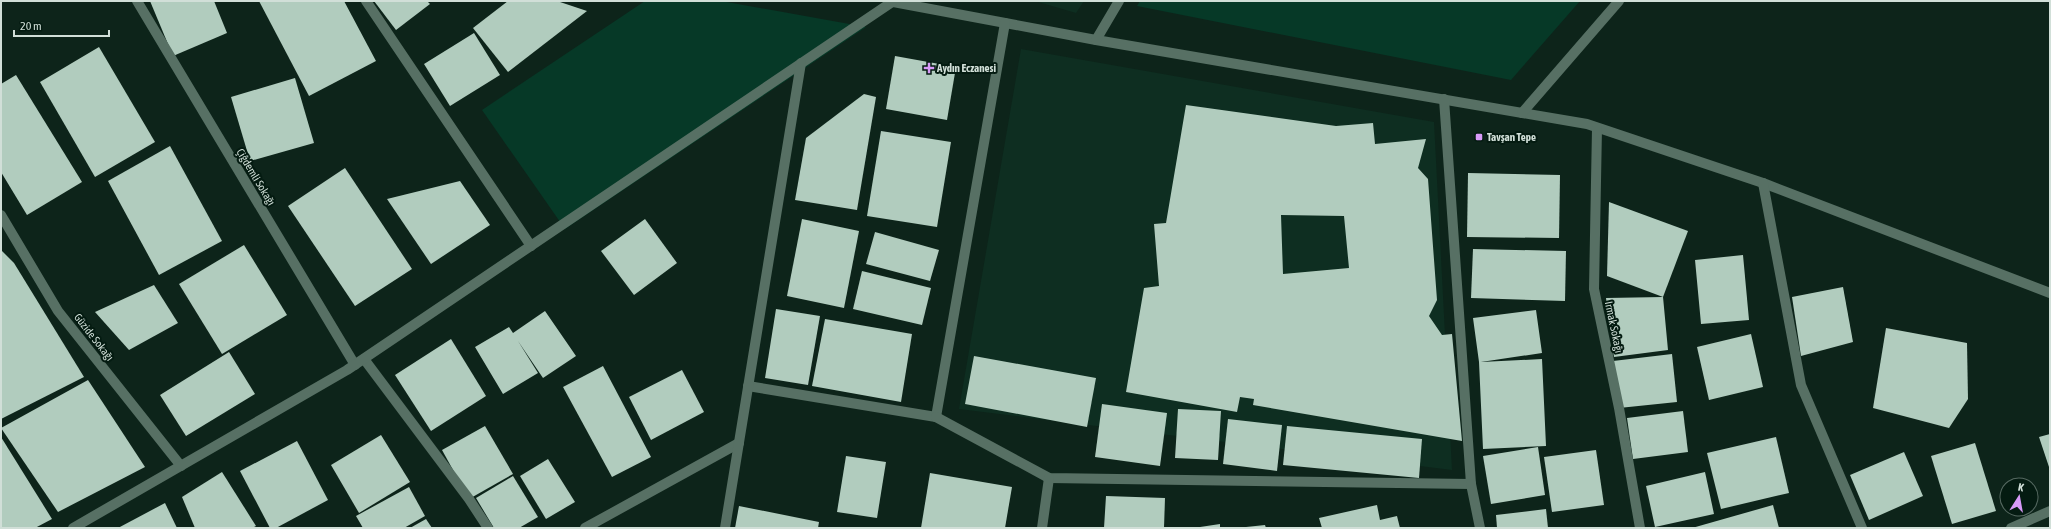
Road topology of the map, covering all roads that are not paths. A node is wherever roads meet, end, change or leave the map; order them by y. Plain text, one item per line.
1 (137, 1) edge
2 (366, 1) edge
3 (890, 1) edge
4 (1119, 1) edge
5 (1619, 1) edge
6 (1005, 23) junction
7 (1096, 40) junction
8 (801, 63) junction
9 (1444, 99) junction
10 (1522, 113) junction
11 (1597, 128) junction
12 (1763, 183) junction
13 (1, 215) edge
14 (531, 246) junction
15 (2050, 293) edge
16 (364, 358) junction
17 (355, 365) junction
18 (748, 386) junction
19 (936, 417) junction
20 (739, 443) junction
21 (181, 466) junction
22 (1049, 478) junction
23 (1471, 484) junction
24 (2050, 511) edge
25 (73, 528) edge
26 (488, 528) edge
27 (585, 528) edge
28 (725, 528) edge
29 (1042, 528) edge
30 (1480, 528) edge
31 (1640, 528) edge
32 (1862, 528) edge
33 (2011, 528) edge

1 - 17 street, Çiğdemli Sokağı
2 - 14 street
3 - 6 street
3 - 8 street
4 - 7 street
5 - 10 street
6 - 7 street
6 - 19 street
7 - 9 street
8 - 14 street
8 - 18 street
9 - 10 street
9 - 23 street
10 - 11 street
11 - 12 street
11 - 31 street, Irmak Sokağı
12 - 15 street
12 - 32 street
13 - 21 street, Güzide Sokağı
14 - 16 street
16 - 17 street
16 - 26 street
17 - 21 street
18 - 19 street
18 - 20 street
19 - 22 street
20 - 27 street
20 - 28 street
21 - 25 street
22 - 23 street
22 - 29 street
23 - 30 street
24 - 33 street

